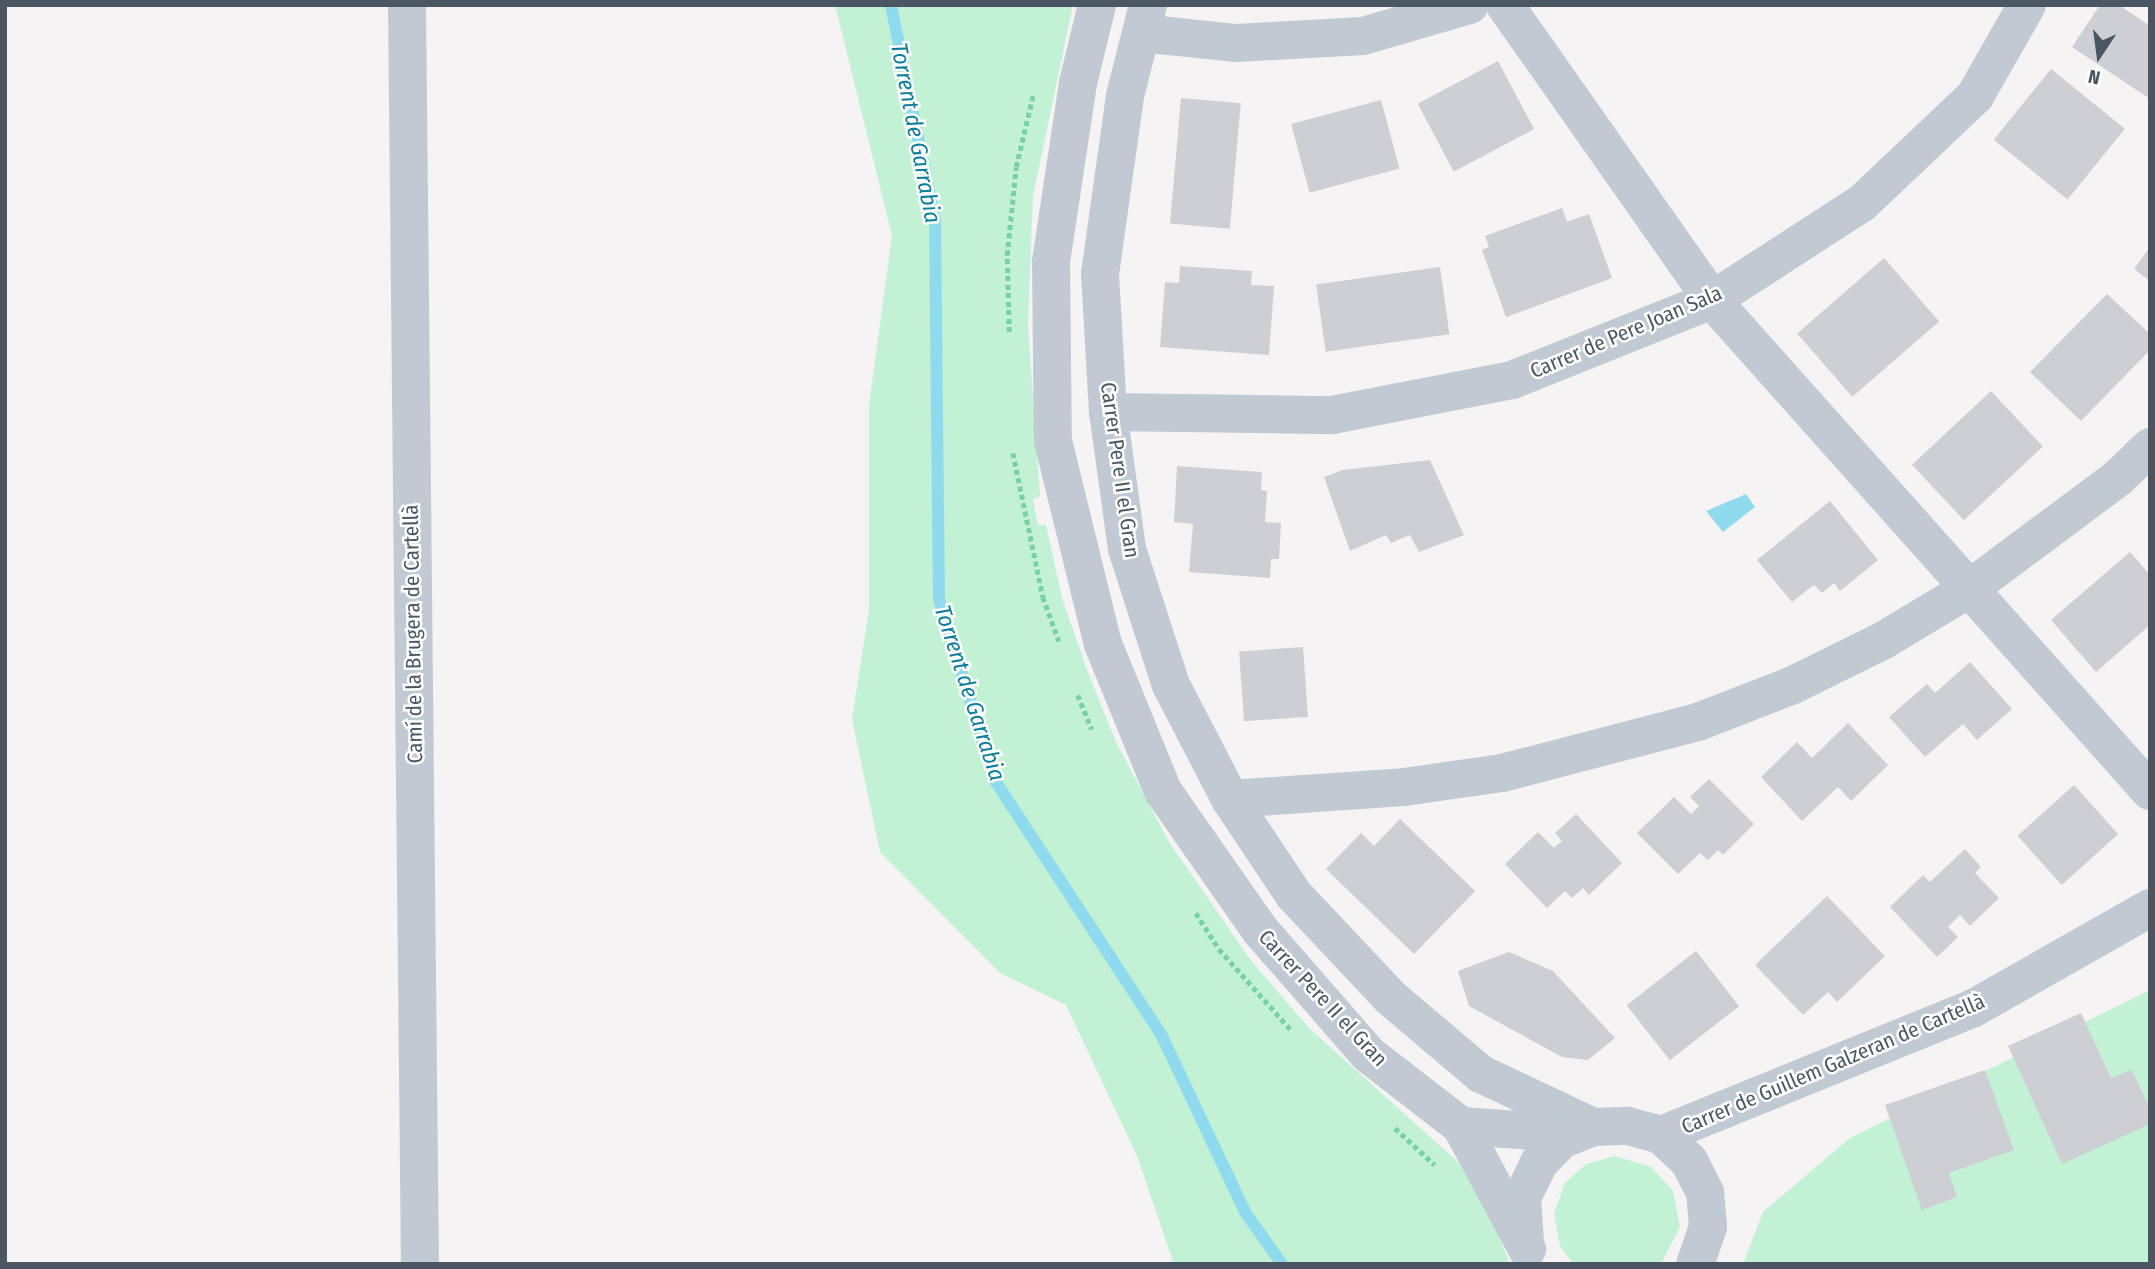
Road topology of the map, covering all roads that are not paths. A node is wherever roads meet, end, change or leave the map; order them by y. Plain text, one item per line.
1 (407, 5) edge
2 (1097, 5) edge
3 (1470, 5) edge
4 (1505, 5) edge
5 (2027, 5) edge
6 (1144, 19) edge
7 (1712, 300) junction
8 (1108, 412) junction
9 (2150, 447) edge
10 (1969, 589) junction
11 (2150, 792) edge
12 (1230, 799) junction
13 (2150, 908) edge
14 (1461, 1126) junction
15 (1584, 1131) junction
16 (1661, 1135) junction
17 (1530, 1256) edge
18 (420, 1264) edge
19 (1695, 1264) edge

1 - 18 street, Camí de la Brugera de Cartellà
2 - 14 street, Carrer Pere II el Gran
3 - 6 street
4 - 7 street
5 - 7 street, Carrer de Pere Joan Sala
6 - 8 street, Carrer Pere II el Gran
7 - 8 street, Carrer de Pere Joan Sala
7 - 10 street
8 - 12 street, Carrer Pere II el Gran
9 - 10 street
10 - 11 street
10 - 12 street
12 - 15 street, Carrer Pere II el Gran
13 - 16 street, Carrer de Guillem Galzeran de Cartellà
14 - 15 street
14 - 17 street, Carrer Pere II el Gran
15 - 16 street
15 - 17 street
16 - 19 street

